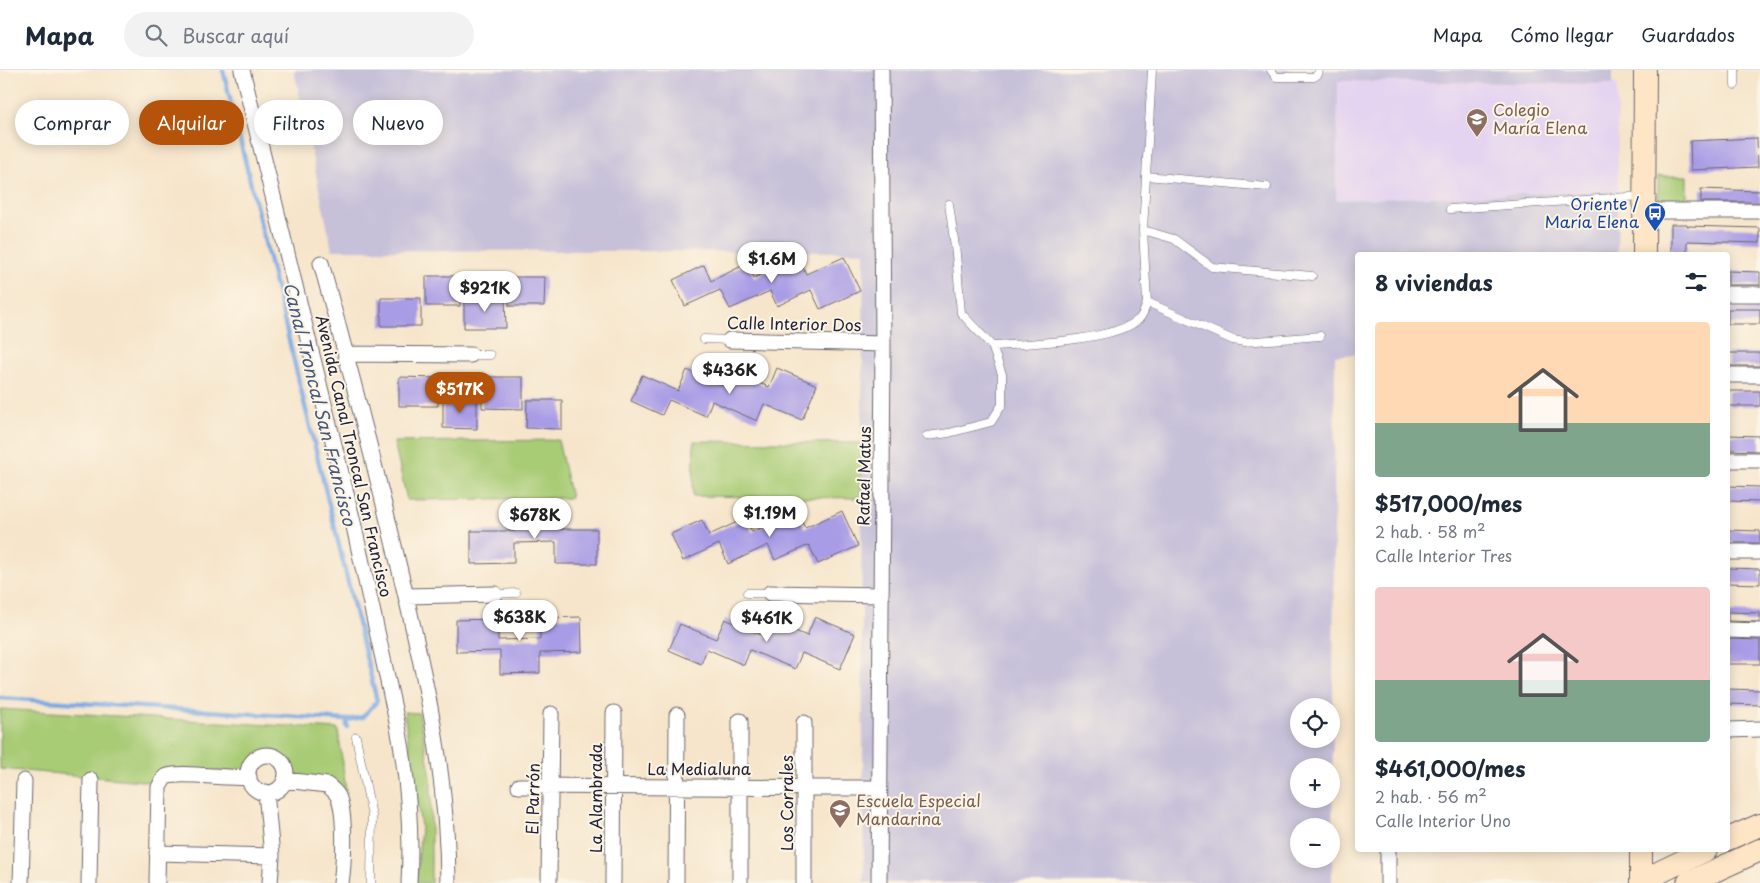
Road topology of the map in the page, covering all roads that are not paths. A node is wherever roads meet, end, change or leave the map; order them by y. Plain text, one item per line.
1 (242, 70) edge
2 (881, 70) edge
3 (1152, 70) edge
4 (1271, 70) edge
5 (1319, 70) edge
6 (1645, 70) edge
7 (1735, 70) edge
8 (1735, 85) dead end
9 (1146, 176) junction
10 (1267, 187) dead end
11 (1644, 203) junction
12 (949, 204) dead end
13 (1450, 209) dead end
14 (1760, 212) edge
15 (1144, 230) junction
16 (1644, 252) edge
17 (320, 263) dead end
18 (1312, 276) dead end
19 (1730, 294) edge
20 (1760, 294) edge
21 (1148, 302) junction
22 (1320, 336) dead end
23 (704, 339) dead end
24 (730, 340) joint
25 (883, 344) junction
26 (992, 346) junction
27 (346, 354) junction
28 (490, 354) dead end
29 (471, 355) joint
30 (1730, 374) edge
31 (1760, 375) edge
32 (927, 436) dead end
33 (1730, 460) edge
34 (1760, 460) edge
35 (1730, 552) edge
36 (1760, 552) edge
37 (516, 592) dead end
38 (747, 593) dead end
39 (770, 593) joint
40 (495, 594) joint
41 (881, 595) junction
42 (406, 596) junction
43 (1730, 630) edge
44 (1760, 630) edge
45 (614, 713) dead end
46 (551, 714) dead end
47 (677, 715) dead end
48 (740, 721) dead end
49 (804, 722) dead end
50 (1760, 729) edge
51 (1730, 730) edge
52 (356, 737) dead end
53 (249, 777) junction
54 (24, 780) dead end
55 (91, 780) dead end
56 (285, 780) junction
57 (519, 786) dead end
58 (550, 786) junction
59 (614, 786) junction
60 (676, 786) junction
61 (740, 787) junction
62 (804, 787) junction
63 (879, 788) junction
64 (266, 792) junction
65 (1760, 825) edge
66 (1730, 838) edge
67 (1760, 850) edge
68 (1388, 852) edge
69 (1641, 852) edge
70 (1702, 852) edge
71 (157, 854) junction
72 (272, 856) junction
73 (21, 883) edge
74 (89, 883) edge
75 (156, 883) edge
76 (270, 883) edge
77 (342, 883) edge
78 (371, 883) edge
79 (409, 883) edge
80 (448, 883) edge
81 (549, 883) edge
82 (613, 883) edge
83 (676, 883) edge
84 (740, 883) edge
85 (804, 883) edge
86 (879, 883) edge
87 (1388, 883) edge
88 (1641, 883) edge
89 (1647, 883) edge
90 (1688, 883) edge

1 - 79 street, Avenida Canal Troncal San Francisco
2 - 25 street, Rafael Matus
3 - 9 lane
4 - 5 lane
6 - 11 street
7 - 8 lane
9 - 10 lane
9 - 15 lane
11 - 13 lane
11 - 14 street
11 - 16 street
12 - 26 lane
15 - 18 lane
15 - 21 lane
17 - 27 street, Avenida Canal Troncal San Francisco
19 - 20 street
21 - 22 lane
21 - 26 lane
23 - 24 lane, Calle Interior Dos
24 - 25 street, Calle Interior Dos
25 - 41 street, Rafael Matus
26 - 32 lane
27 - 29 street
27 - 42 street, Avenida Canal Troncal San Francisco
28 - 29 lane
30 - 31 street
33 - 34 street
35 - 36 street
37 - 40 lane
38 - 39 lane
39 - 41 street
40 - 42 street
41 - 63 street, Rafael Matus
42 - 80 street, Avenida Canal Troncal San Francisco
43 - 44 street
45 - 59 street, La Alambrada
46 - 58 street, El Parrón
47 - 60 street
48 - 61 street
49 - 62 street, Los Corrales
50 - 51 street
52 - 78 lane
53 - 56 street
53 - 64 street
53 - 71 street
54 - 73 street
55 - 74 street
56 - 64 street
56 - 77 street
57 - 58 street, La Medialuna
58 - 59 street, La Medialuna
58 - 81 street, El Parrón
59 - 60 street, La Medialuna
59 - 82 street, La Alambrada
60 - 61 street, La Medialuna
60 - 83 street
61 - 62 street, La Medialuna
61 - 84 street
62 - 63 street, La Medialuna
62 - 85 street, Los Corrales
63 - 86 street, Rafael Matus
64 - 72 street
65 - 66 street
67 - 90 street
68 - 87 street
69 - 88 street
70 - 89 street
71 - 72 street
71 - 75 street
72 - 76 street

